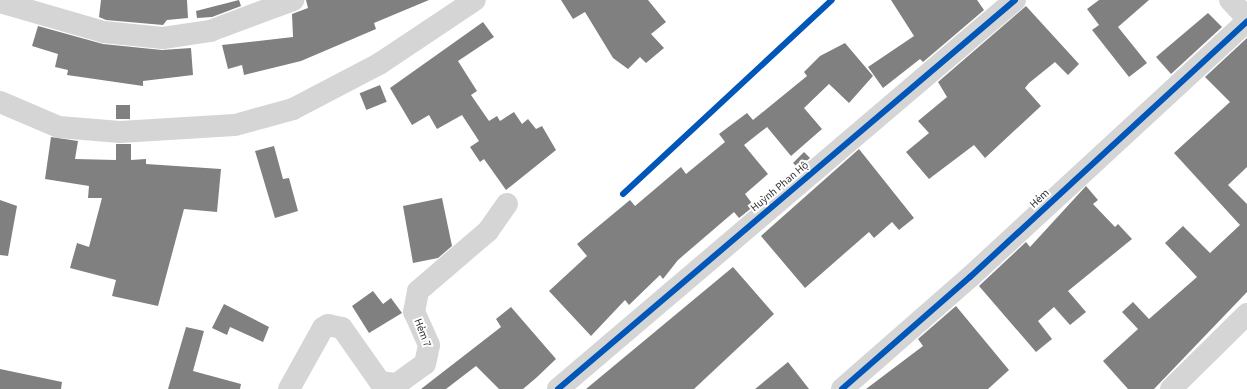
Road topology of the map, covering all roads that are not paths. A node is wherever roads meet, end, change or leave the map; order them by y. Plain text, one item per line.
1 (293, 0) edge
2 (475, 0) edge
3 (1015, 0) edge
4 (1230, 0) edge
5 (0, 2) edge
6 (1247, 18) edge
7 (1247, 21) edge
8 (0, 102) edge
9 (507, 204) dead end
10 (1247, 314) edge
11 (398, 387) edge
12 (289, 389) edge
13 (558, 389) edge
14 (842, 389) edge
15 (1171, 389) edge

1 - 5 street
2 - 8 street
3 - 13 street, Huỳnh Phan Hộ
4 - 6 street
7 - 14 street, Hẻm
9 - 11 street, Hẻm 7
10 - 15 street
11 - 12 street, Hẻm 7

